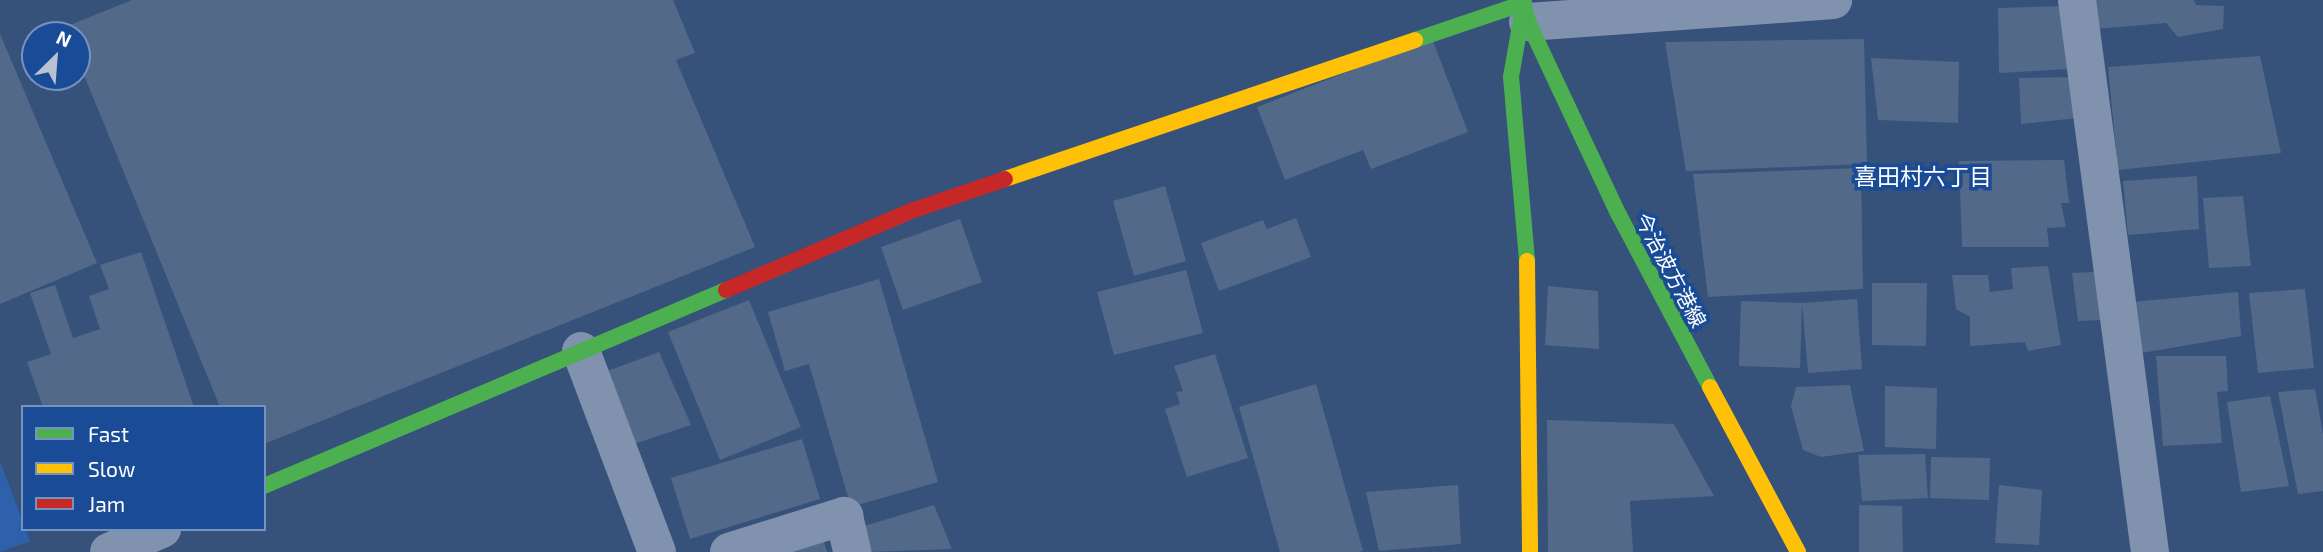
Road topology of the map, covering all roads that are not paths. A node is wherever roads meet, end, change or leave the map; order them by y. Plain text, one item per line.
1 (1833, 0) edge
2 (2077, 0) edge
3 (1524, 8) edge
4 (581, 351) junction
5 (266, 485) edge
6 (157, 531) edge
7 (109, 552) edge
8 (657, 552) edge
9 (729, 552) edge
10 (852, 552) edge
11 (1530, 552) edge
12 (1798, 552) edge
13 (2150, 552) edge

1 - 3 street
2 - 13 street
3 - 4 street
3 - 11 street
3 - 12 street, 今治波方港線
4 - 5 street
4 - 8 street
6 - 7 street
9 - 10 street

